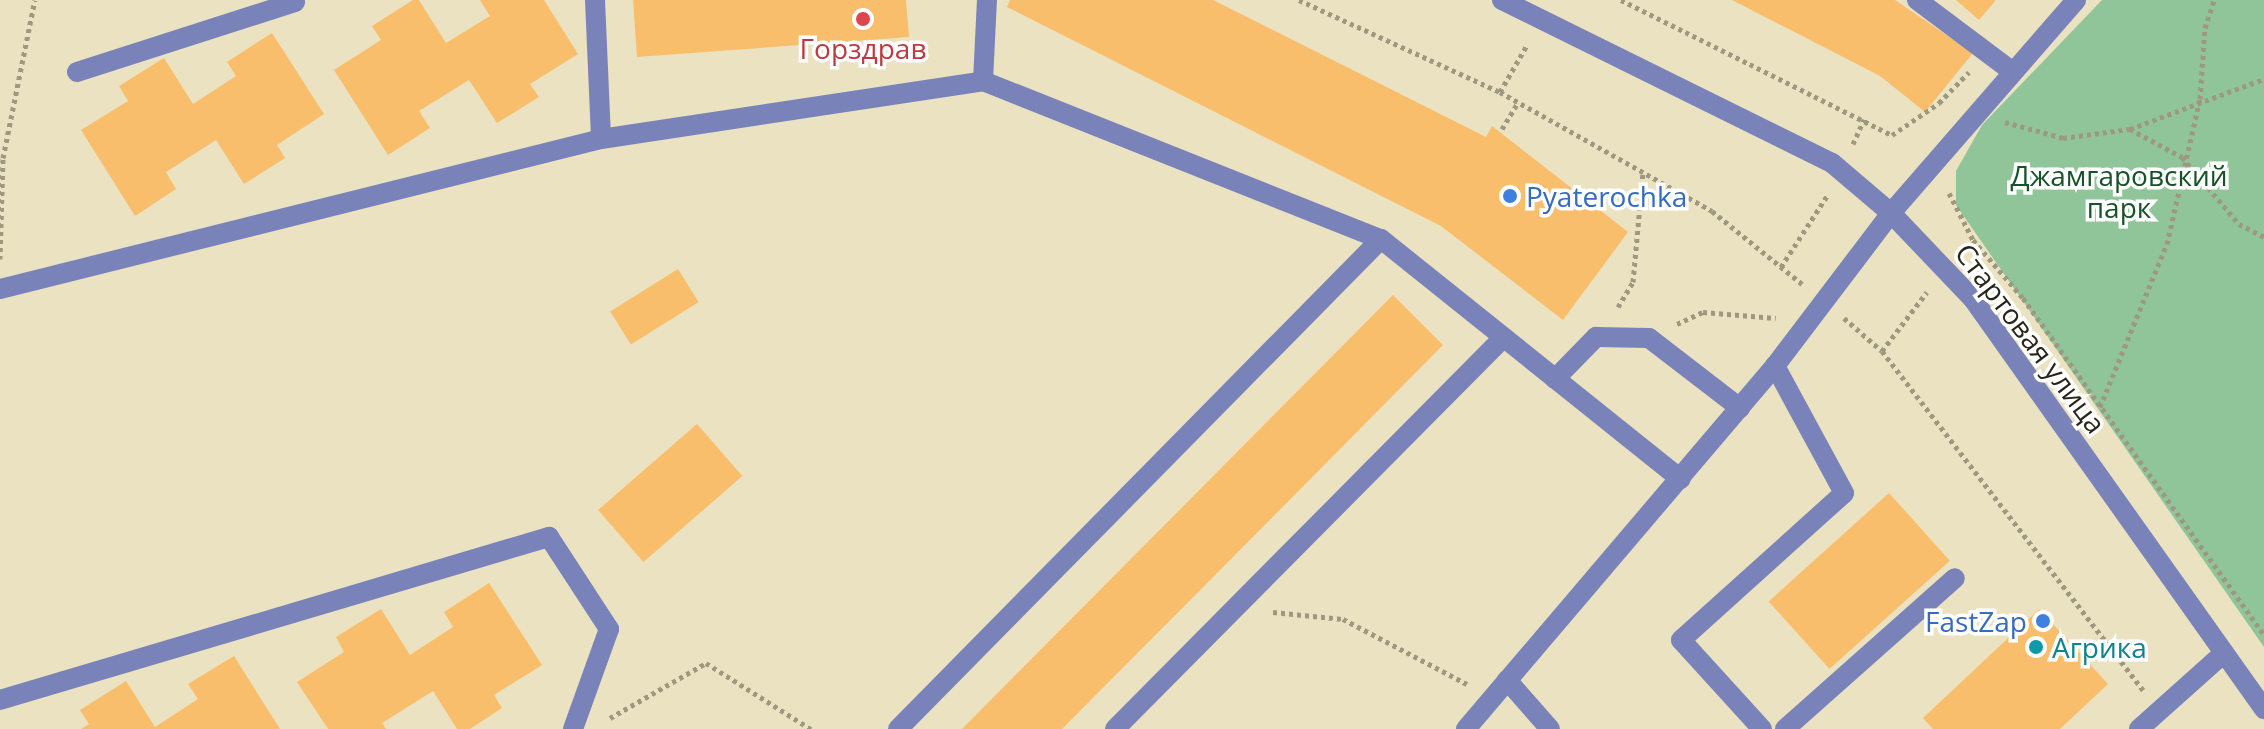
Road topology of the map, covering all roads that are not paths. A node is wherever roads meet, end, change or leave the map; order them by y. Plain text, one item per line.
1 (595, 0) edge
2 (987, 0) edge
3 (1502, 0) edge
4 (1917, 0) edge
5 (2076, 0) edge
6 (297, 1) edge
7 (77, 72) dead end
8 (2013, 72) junction
9 (983, 81) junction
10 (601, 139) junction
11 (1891, 213) junction
12 (1381, 239) junction
13 (0, 289) edge
14 (1503, 338) junction
15 (1775, 366) junction
16 (1555, 379) junction
17 (1740, 408) junction
18 (1681, 479) junction
19 (1955, 578) dead end
20 (2224, 653) junction
21 (1507, 680) junction
22 (0, 700) edge
23 (2264, 709) edge
24 (573, 729) edge
25 (898, 729) edge
26 (1115, 729) edge
27 (1466, 729) edge
28 (1550, 729) edge
29 (1762, 729) edge
30 (1785, 729) edge
31 (2139, 729) edge

1 - 10 street
2 - 9 street
3 - 11 street, Стартовая улица
4 - 8 street
5 - 8 street
6 - 7 street
8 - 11 street
9 - 10 street
9 - 12 street
10 - 13 street
11 - 15 street
11 - 20 street, Стартовая улица
12 - 14 street
12 - 25 street
14 - 16 street
14 - 26 street
15 - 17 street
15 - 29 street
16 - 17 street
16 - 18 street
17 - 18 street
18 - 21 street
19 - 30 street
20 - 23 street, Стартовая улица
20 - 31 street
21 - 27 street
21 - 28 street
22 - 24 street

